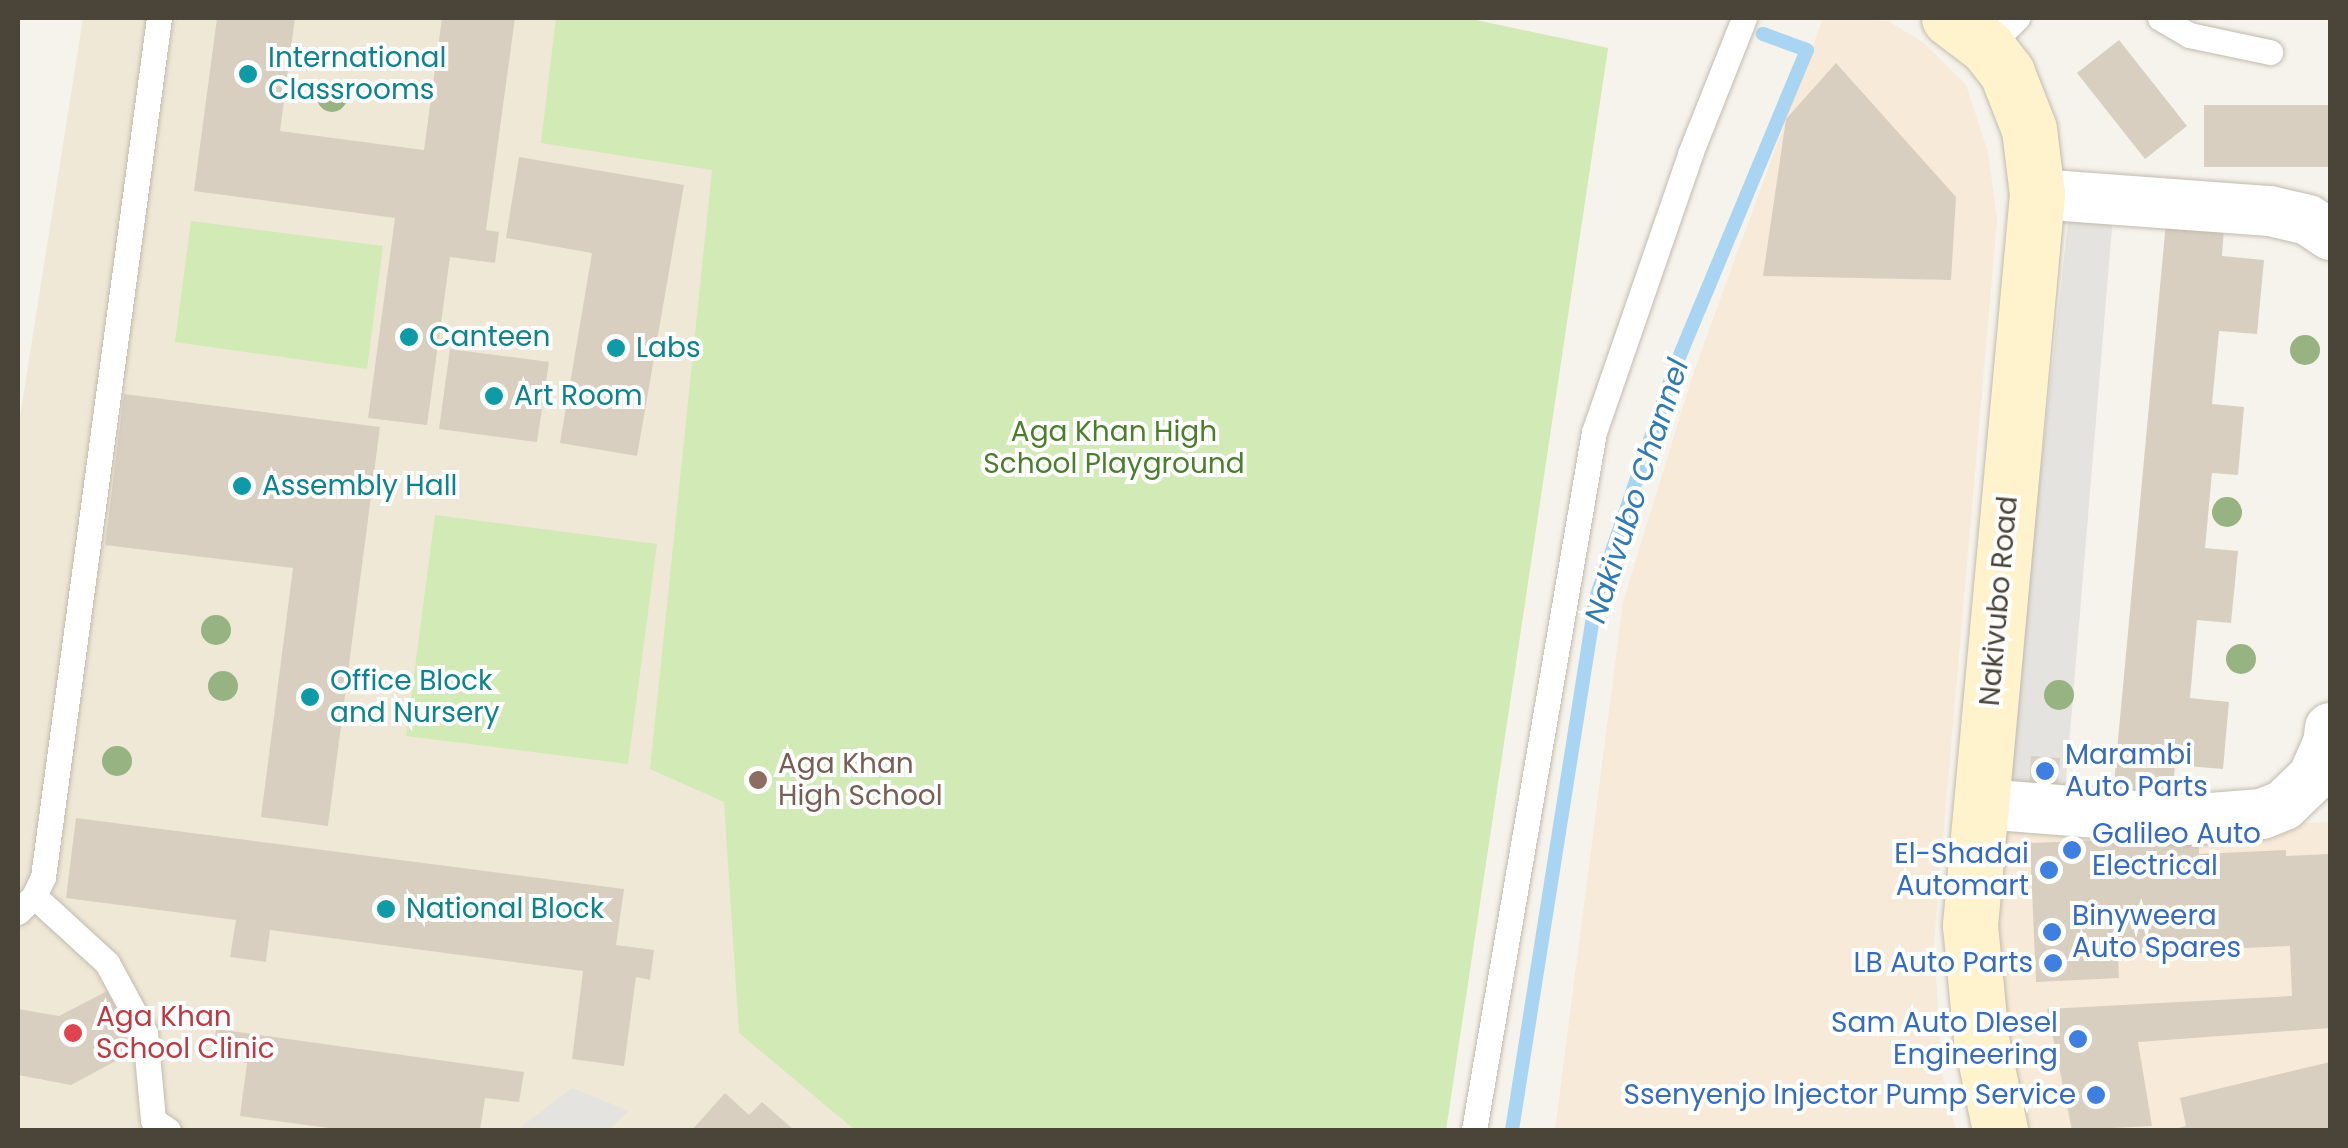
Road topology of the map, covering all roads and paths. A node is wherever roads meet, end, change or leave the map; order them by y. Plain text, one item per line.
1 (159, 18) edge
2 (1744, 18) edge
3 (2160, 18) edge
4 (1990, 39) edge
5 (2270, 52) dead end
6 (2037, 194) junction
7 (2330, 235) edge
8 (2330, 728) edge
9 (1983, 804) junction
10 (26, 904) edge
11 (168, 1130) edge
12 (1474, 1130) edge
13 (2000, 1130) edge

1 - 10 lane
2 - 12 lane
3 - 5 lane
4 - 6 street, Nakivubo Road
6 - 7 street
6 - 9 street, Nakivubo Road
8 - 9 street
9 - 13 street, Nakivubo Road
10 - 11 lane

